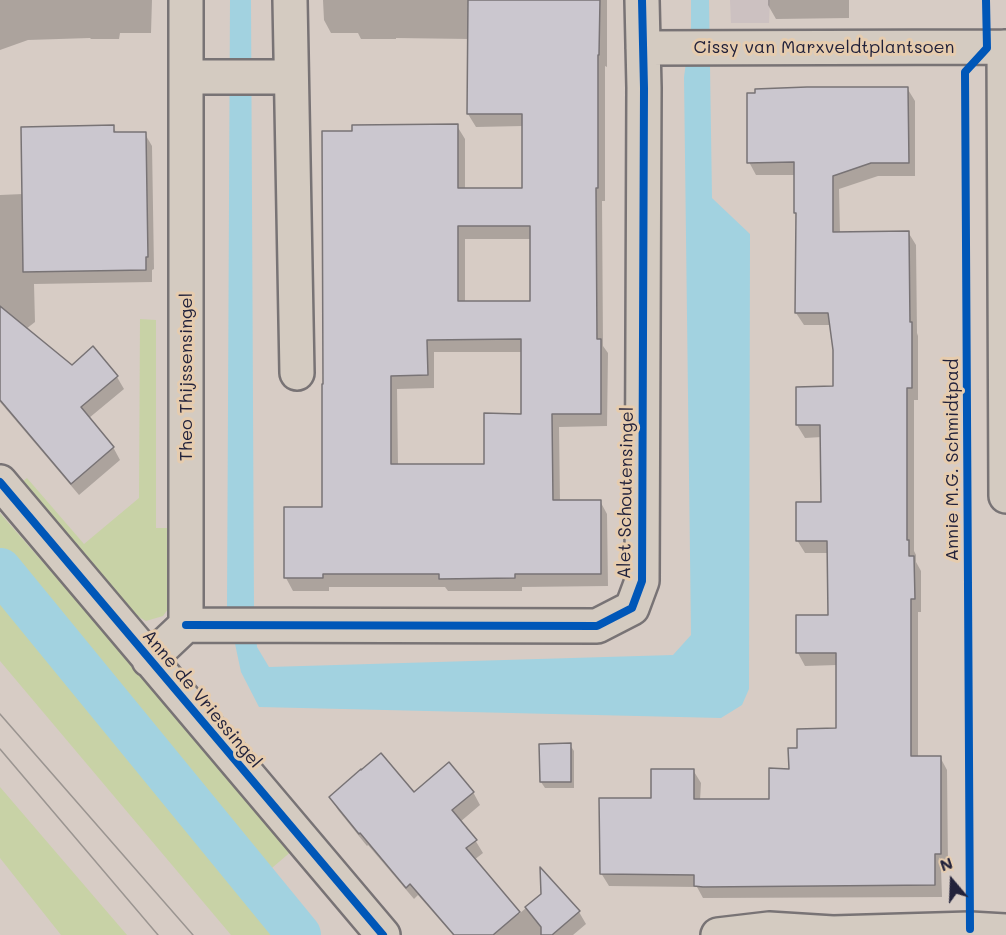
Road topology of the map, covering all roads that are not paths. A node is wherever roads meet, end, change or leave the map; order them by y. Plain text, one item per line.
1 (186, 0) edge
2 (290, 0) edge
3 (642, 0) edge
4 (1005, 47) edge
5 (643, 48) junction
6 (186, 77) junction
7 (291, 77) junction
8 (297, 373) dead end
9 (0, 482) edge
10 (1006, 496) edge
11 (186, 625) junction
12 (149, 660) junction
13 (1006, 931) edge
14 (832, 934) edge
15 (383, 935) edge
16 (718, 935) edge

1 - 6 street, Theo Thijssensingel
2 - 7 street
3 - 5 street, Alet Schoutensingel
4 - 5 street, Cissy van Marxveldtplantsoen
4 - 10 street
5 - 11 street, Alet Schoutensingel
6 - 7 street
6 - 11 street, Theo Thijssensingel
7 - 8 street
9 - 12 street, Anne de Vriessingel
11 - 12 street
12 - 15 street, Anne de Vriessingel
13 - 14 street
14 - 16 street

